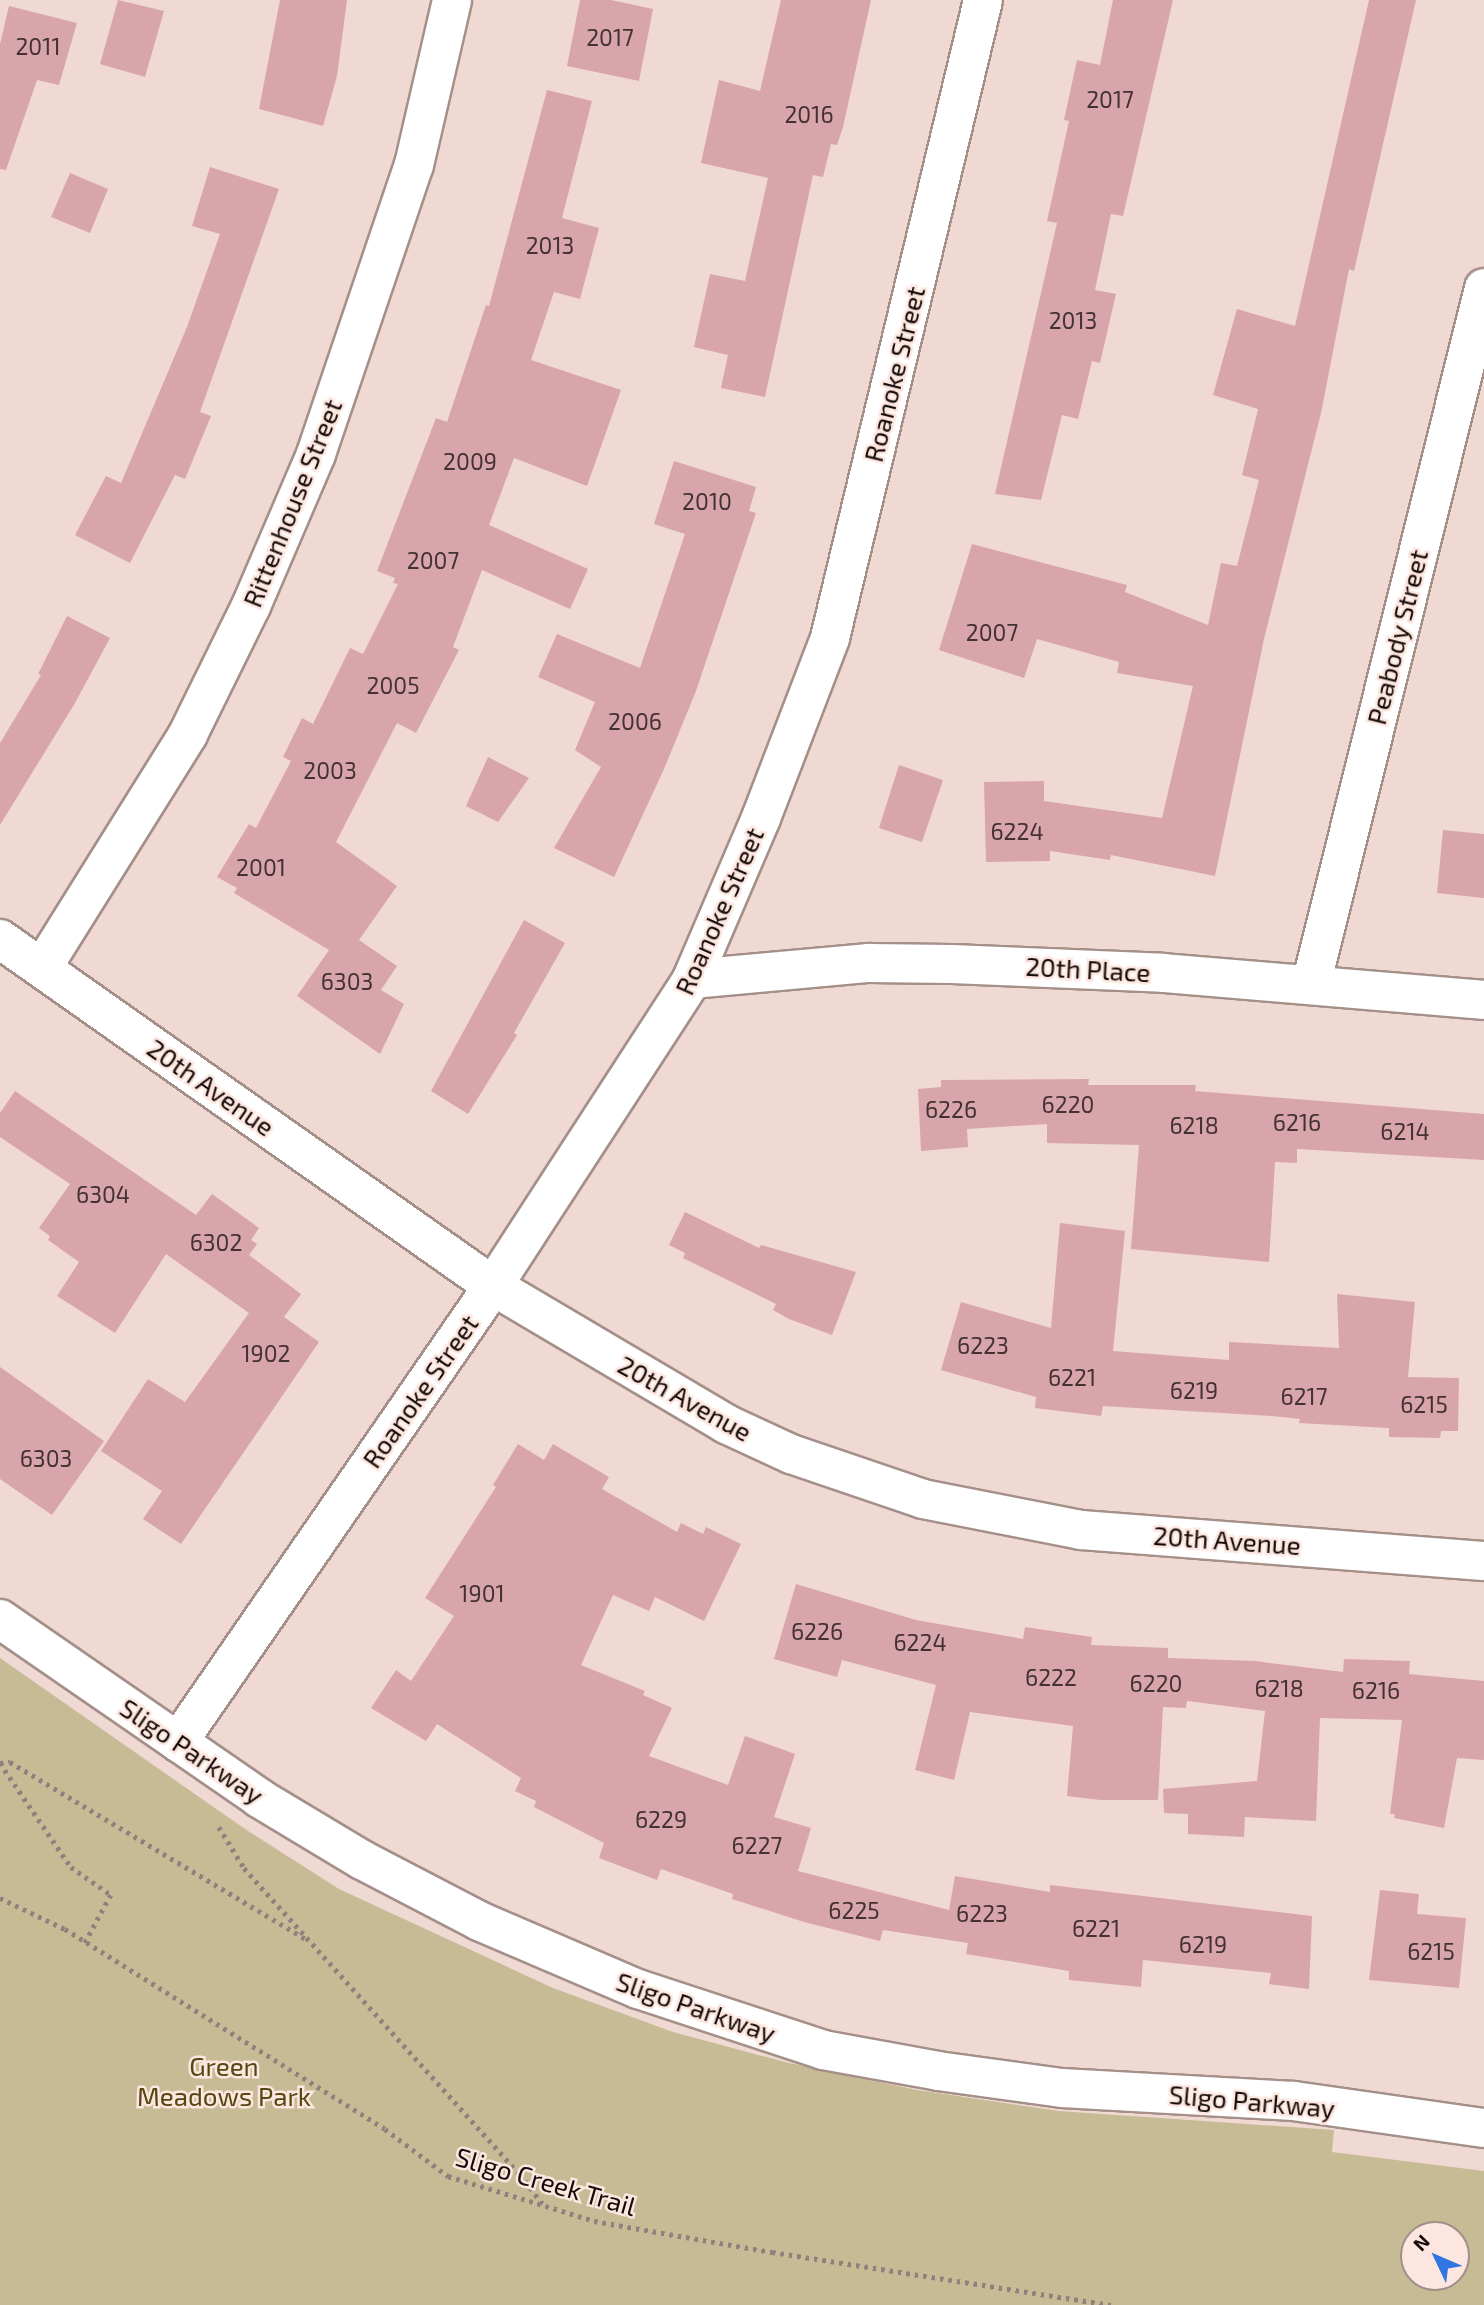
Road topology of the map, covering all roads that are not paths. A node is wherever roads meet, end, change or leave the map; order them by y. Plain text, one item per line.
1 (452, 0) edge
2 (983, 0) edge
3 (1484, 288) edge
4 (0, 939) edge
5 (42, 968) junction
6 (692, 979) junction
7 (1311, 985) junction
8 (1484, 1000) edge
9 (493, 1286) junction
10 (1484, 1561) edge
11 (0, 1619) edge
12 (178, 1742) junction
13 (1484, 2128) edge

1 - 5 street, Rittenhouse Street
2 - 6 street, Roanoke Street
3 - 7 street, Peabody Street
4 - 5 street, 20th Avenue
5 - 9 street, 20th Avenue
6 - 7 street, 20th Place
6 - 9 street, Roanoke Street
7 - 8 street, 20th Place
9 - 10 street, 20th Avenue
9 - 12 street, Roanoke Street
11 - 12 street, Sligo Parkway
12 - 13 street, Sligo Parkway

